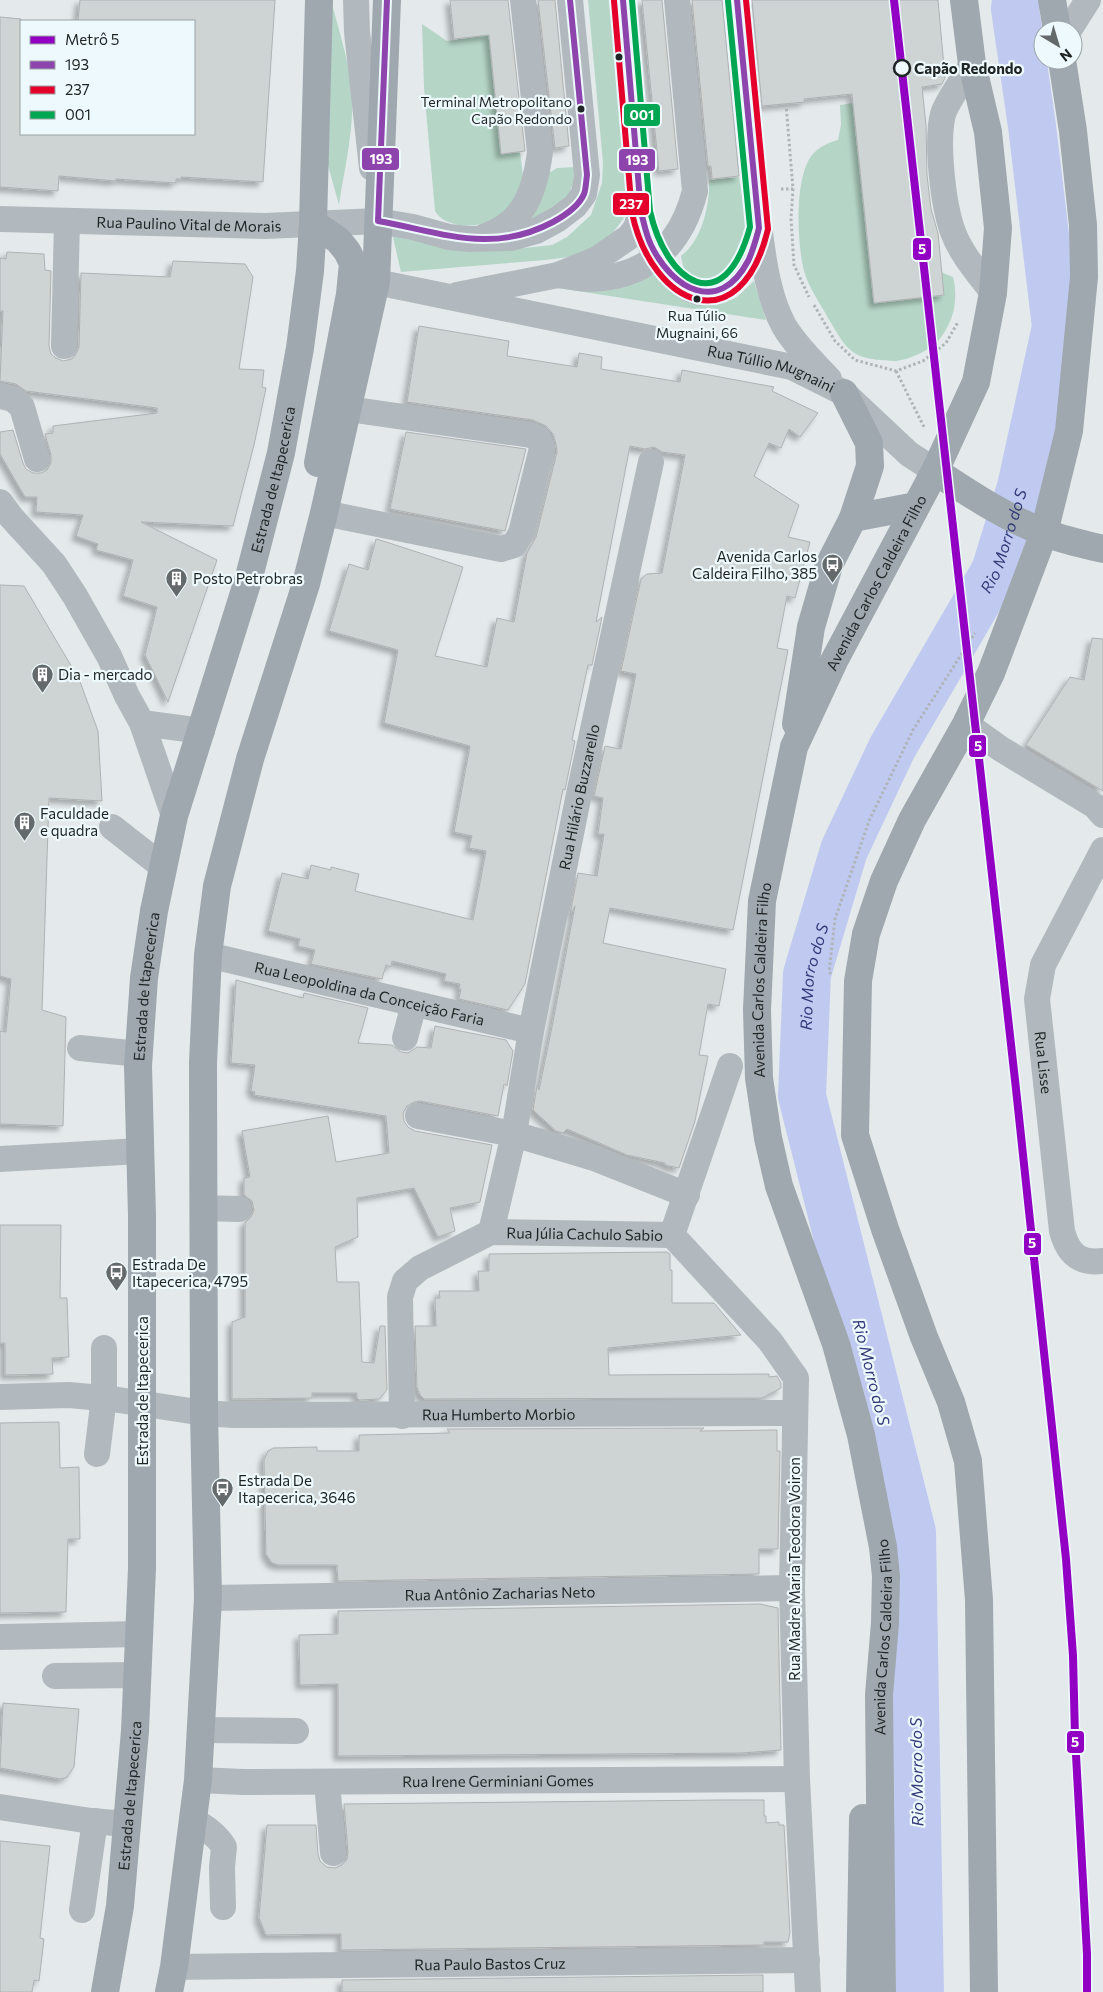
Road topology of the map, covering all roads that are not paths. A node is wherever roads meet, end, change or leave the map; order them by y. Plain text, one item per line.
1 (319, 0) edge
2 (356, 0) edge
3 (387, 0) edge
4 (523, 0) edge
5 (570, 0) edge
6 (623, 0) edge
7 (677, 0) edge
8 (738, 0) edge
9 (964, 0) edge
10 (1052, 0) edge
11 (1088, 0) edge
12 (1055, 20) edge
13 (1075, 20) edge
14 (972, 64) junction
15 (1063, 70) edge
16 (641, 212) junction
17 (0, 219) edge
18 (67, 221) junction
19 (378, 221) junction
20 (313, 224) junction
21 (759, 228) junction
22 (470, 239) junction
23 (658, 257) junction
24 (558, 275) junction
25 (376, 282) junction
26 (992, 293) junction
27 (446, 297) junction
28 (64, 346) dead end
29 (844, 394) junction
30 (0, 396) edge
31 (348, 409) junction
32 (37, 459) dead end
33 (651, 462) dead end
34 (935, 471) junction
35 (916, 506) junction
36 (4, 512) edge
37 (324, 513) junction
38 (853, 518) junction
39 (1035, 528) junction
40 (317, 540) junction
41 (1103, 549) edge
42 (142, 724) junction
43 (966, 724) junction
44 (202, 731) junction
45 (794, 747) junction
46 (1103, 814) edge
47 (174, 816) junction
48 (112, 826) dead end
49 (1103, 850) edge
50 (163, 867) junction
51 (208, 955) junction
52 (414, 1004) junction
53 (531, 1031) junction
54 (405, 1038) dead end
55 (80, 1048) dead end
56 (139, 1054) junction
57 (730, 1066) dead end
58 (418, 1116) dead end
59 (514, 1134) junction
60 (140, 1151) junction
61 (0, 1159) edge
62 (687, 1195) junction
63 (203, 1208) junction
64 (240, 1209) dead end
65 (491, 1232) junction
66 (672, 1235) junction
67 (1103, 1261) edge
68 (104, 1348) dead end
69 (0, 1397) edge
70 (104, 1397) junction
71 (142, 1404) junction
72 (204, 1413) junction
73 (795, 1413) junction
74 (402, 1416) junction
75 (97, 1454) dead end
76 (792, 1588) junction
77 (208, 1598) junction
78 (139, 1634) junction
79 (0, 1637) edge
80 (137, 1675) junction
81 (55, 1676) dead end
82 (878, 1695) junction
83 (201, 1730) junction
84 (296, 1731) dead end
85 (797, 1779) junction
86 (198, 1780) junction
87 (326, 1782) junction
88 (0, 1807) edge
89 (193, 1820) junction
90 (95, 1821) junction
91 (126, 1824) junction
92 (333, 1853) dead end
93 (223, 1907) dead end
94 (82, 1910) dead end
95 (807, 1960) junction
96 (171, 1980) edge
97 (105, 1992) edge
98 (808, 1992) edge
99 (860, 1992) edge
100 (882, 1992) edge
101 (984, 1992) edge

1 - 20 main road, Estrada de Itapecerica
2 - 19 street
3 - 19 main road
4 - 22 street
5 - 22 street
6 - 16 street
7 - 23 street
8 - 21 street
9 - 14 main road, Avenida Carlos Caldeira Filho
10 - 12 main road
11 - 13 street
14 - 26 main road, Avenida Carlos Caldeira Filho
14 - 26 street
15 - 39 main road
16 - 23 street
16 - 24 street
17 - 18 street, Rua Paulino Vital de Morais
18 - 20 street, Rua Paulino Vital de Morais
18 - 28 street
19 - 20 street, Rua Paulino Vital de Morais
19 - 22 street, Rua Paulino Vital de Morais
19 - 25 main road
20 - 40 main road
20 - 44 main road, Estrada de Itapecerica
21 - 23 street
21 - 29 street
23 - 24 street
24 - 27 street
25 - 27 street, Rua Túllio Mugnaini
25 - 31 main road
26 - 34 main road, Avenida Carlos Caldeira Filho
27 - 29 street, Rua Túllio Mugnaini
29 - 34 street, Rua Túllio Mugnaini
29 - 38 main road
30 - 32 street
31 - 37 main road
31 - 37 street
33 - 53 street, Rua Hilário Buzzarello
34 - 35 main road, Avenida Carlos Caldeira Filho
34 - 39 main road, Rua Túllio Mugnaini
35 - 38 main road
35 - 45 main road, Avenida Carlos Caldeira Filho
36 - 42 street
37 - 40 main road
38 - 45 main road
39 - 41 main road, Rua Túllio Mugnaini
39 - 43 main road
40 - 51 main road
42 - 44 street
42 - 47 street
43 - 46 street
43 - 101 main road
44 - 47 main road, Estrada de Itapecerica
45 - 82 main road, Avenida Carlos Caldeira Filho
47 - 50 main road, Estrada de Itapecerica
48 - 50 street
49 - 67 street, Rua Lisse
50 - 56 main road, Estrada de Itapecerica
51 - 52 street, Rua Leopoldina da Conceição Faria
51 - 63 main road
52 - 53 street, Rua Leopoldina da Conceição Faria
52 - 54 street
53 - 59 street, Rua Hilário Buzzarello
55 - 56 street
56 - 60 main road, Estrada de Itapecerica
57 - 62 street
58 - 59 street
59 - 62 street
59 - 65 street, Rua Hilário Buzzarello
60 - 61 street
60 - 71 main road, Estrada de Itapecerica
62 - 66 street
63 - 64 street
63 - 72 main road
65 - 66 street, Rua Júlia Cachulo Sabio
65 - 74 street, Rua Júlia Cachulo Sabio
66 - 73 street, Rua Madre Maria Teodora Voiron
68 - 70 street
69 - 70 street, Rua Humberto Morbio
70 - 71 street, Rua Humberto Morbio
70 - 75 street
71 - 72 street, Rua Humberto Morbio
71 - 78 main road, Estrada de Itapecerica
72 - 74 street, Rua Humberto Morbio
72 - 77 main road
73 - 74 street, Rua Humberto Morbio
73 - 76 street, Rua Madre Maria Teodora Voiron
76 - 77 street, Rua Antônio Zacharias Neto
76 - 85 street, Rua Madre Maria Teodora Voiron
77 - 83 main road
78 - 79 street
78 - 80 main road, Estrada de Itapecerica
80 - 81 street
80 - 91 main road, Estrada de Itapecerica
82 - 99 main road
82 - 100 main road, Avenida Carlos Caldeira Filho
83 - 84 street
83 - 86 main road
85 - 87 street, Rua Irene Germiniani Gomes
85 - 95 street, Rua Madre Maria Teodora Voiron
86 - 87 street, Rua Irene Germiniani Gomes
86 - 89 main road
87 - 92 street
88 - 90 street
89 - 93 street
89 - 96 main road
90 - 91 street
90 - 94 street
91 - 97 main road, Estrada de Itapecerica
95 - 96 street, Rua Paulo Bastos Cruz
95 - 98 street, Rua Madre Maria Teodora Voiron

